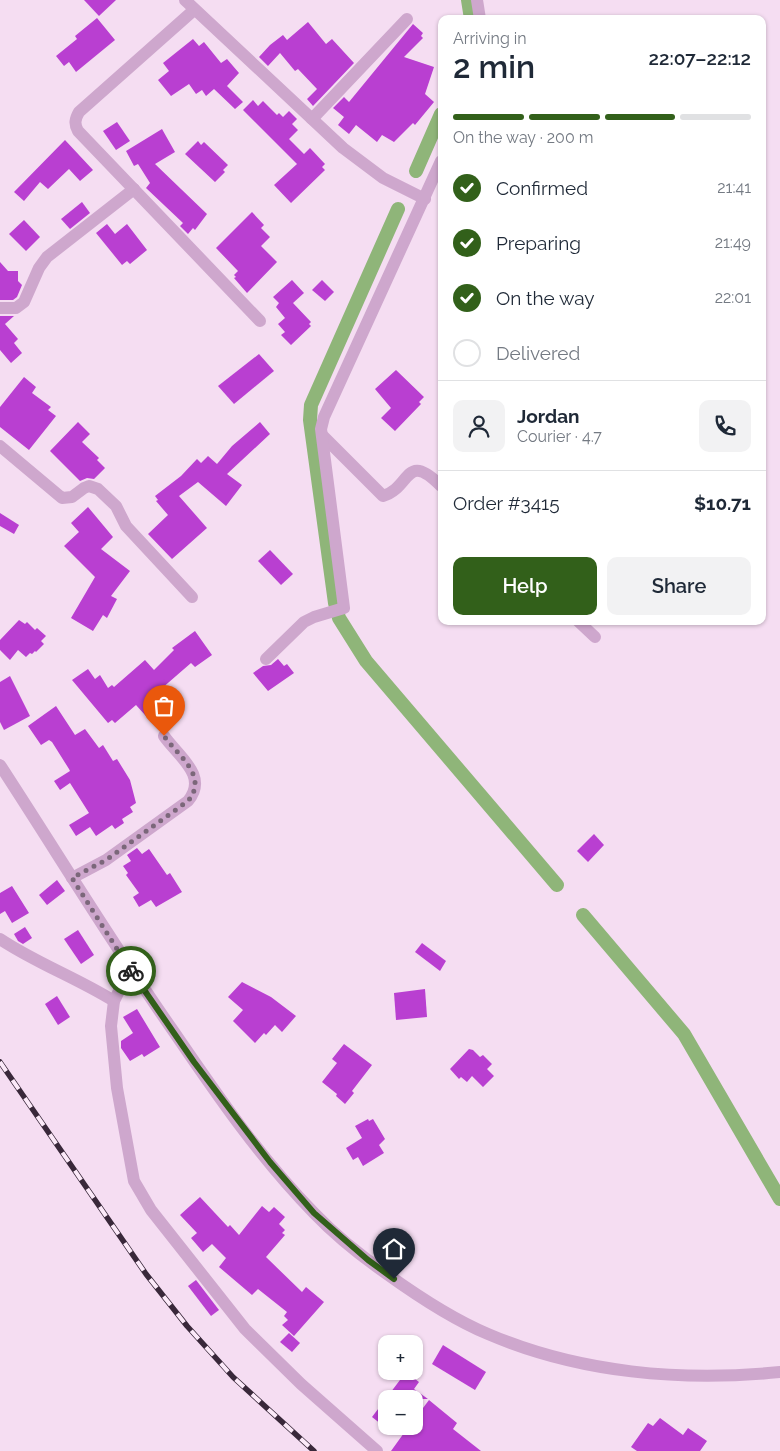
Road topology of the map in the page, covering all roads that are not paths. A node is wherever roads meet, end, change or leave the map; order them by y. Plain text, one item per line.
1 (185, 0) edge
2 (477, 0) edge
3 (194, 10) junction
4 (479, 15) edge
5 (407, 19) dead end
6 (312, 119) junction
7 (438, 166) edge
8 (134, 189) junction
9 (420, 197) junction
10 (0, 308) edge
11 (260, 321) dead end
12 (322, 435) junction
13 (0, 446) edge
14 (438, 483) edge
15 (192, 597) dead end
16 (582, 625) edge
17 (595, 637) dead end
18 (266, 660) dead end
19 (164, 736) dead end
20 (0, 765) edge
21 (72, 878) junction
22 (0, 939) edge
23 (130, 969) junction
24 (114, 1001) junction
25 (780, 1372) edge
26 (377, 1451) edge

1 - 3 street
2 - 4 street
3 - 6 street
3 - 8 street
5 - 6 street
6 - 9 street
7 - 9 street
8 - 10 street
8 - 11 street
9 - 12 street
12 - 14 street
12 - 18 street
13 - 15 street
16 - 17 street
19 - 21 street
20 - 21 street
21 - 23 street
22 - 24 street
23 - 24 street
23 - 25 street
24 - 26 street

